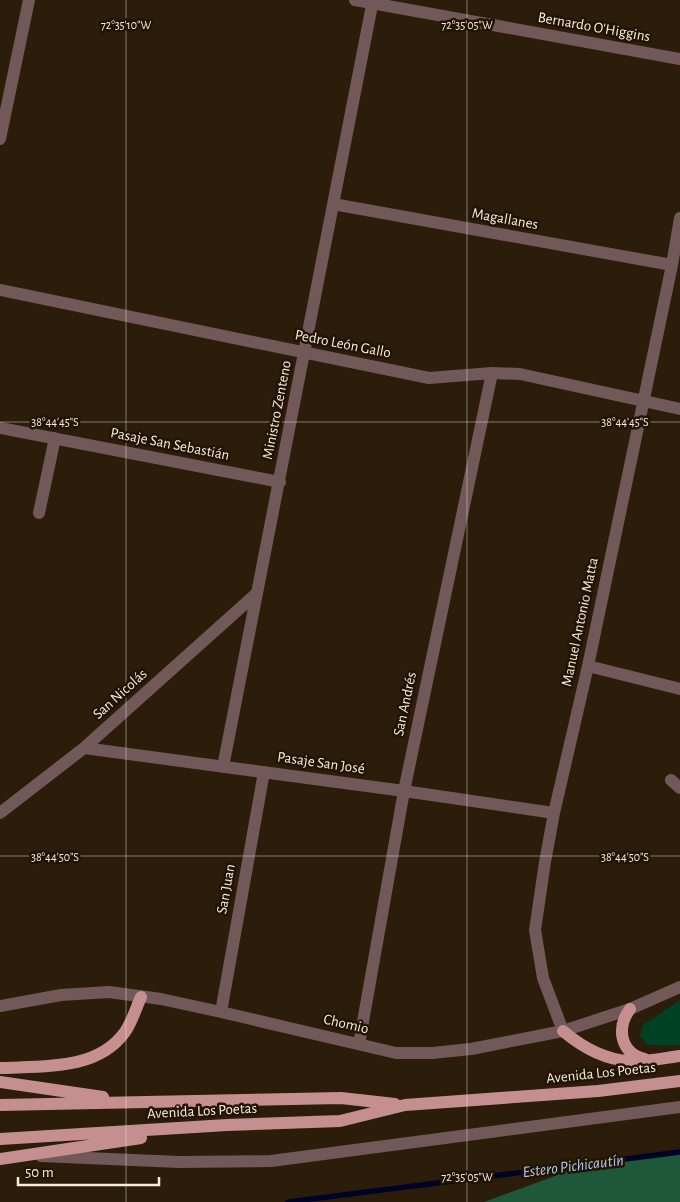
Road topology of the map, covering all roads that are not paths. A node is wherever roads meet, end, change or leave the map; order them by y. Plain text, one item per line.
1 (29, 0) edge
2 (355, 0) edge
3 (373, 2) edge
4 (680, 59) edge
5 (0, 139) edge
6 (333, 204) junction
7 (680, 218) edge
8 (672, 265) junction
9 (0, 290) edge
10 (304, 353) junction
11 (492, 373) junction
12 (644, 401) junction
13 (680, 409) edge
14 (0, 428) edge
15 (54, 438) junction
16 (280, 482) junction
17 (39, 513) dead end
18 (257, 593) junction
19 (588, 666) junction
20 (680, 689) edge
21 (84, 748) junction
22 (223, 767) junction
23 (264, 772) junction
24 (404, 791) junction
25 (0, 813) edge
26 (554, 813) junction
27 (680, 987) edge
28 (141, 996) junction
29 (0, 1006) edge
30 (630, 1009) junction
31 (221, 1012) junction
32 (563, 1031) junction
33 (359, 1044) junction
34 (680, 1056) edge
35 (650, 1060) junction
36 (0, 1068) edge
37 (680, 1080) edge
38 (0, 1082) edge
39 (137, 1101) junction
40 (0, 1105) edge
41 (405, 1105) junction
42 (680, 1107) edge
43 (227, 1125) junction
44 (0, 1139) edge
45 (24, 1155) junction
46 (0, 1159) edge

1 - 5 street
2 - 3 street, Bernardo O'Higgins
3 - 4 street, Bernardo O'Higgins
3 - 6 street, Ministro Zenteno
6 - 8 street, Magallanes
6 - 10 street, Ministro Zenteno
7 - 8 street, Manuel Antonio Matta
8 - 12 street, Manuel Antonio Matta
9 - 10 street, Pedro León Gallo
10 - 11 street, Pedro León Gallo
10 - 16 street, Ministro Zenteno
11 - 12 street, Pedro León Gallo
11 - 24 street, San Andrés
12 - 13 street, Pedro León Gallo
12 - 19 street, Manuel Antonio Matta
14 - 15 street, Pasaje San Sebastián
15 - 16 street, Pasaje San Sebastián
15 - 17 street
16 - 18 street, Ministro Zenteno
18 - 21 street, San Nicolás
18 - 22 street, Ministro Zenteno
19 - 20 street
19 - 26 street, Manuel Antonio Matta
21 - 22 street, Pasaje San José
21 - 25 street, San Nicolás
22 - 23 street, Pasaje San José
23 - 24 street, Pasaje San José
23 - 31 street, San Juan
24 - 26 street, Pasaje San José
24 - 33 street, San Andrés
26 - 32 street, Manuel Antonio Matta
27 - 30 street, Chomio
28 - 29 street, Chomio
28 - 31 street, Chomio
28 - 36 main road
30 - 32 street, Chomio
30 - 35 main road
31 - 33 street, Chomio
32 - 33 street, Chomio
32 - 35 main road
34 - 35 main road
37 - 41 main road, Avenida Los Poetas
38 - 39 main road
39 - 40 main road, Avenida Los Poetas
39 - 41 main road, Avenida Los Poetas
41 - 43 main road, Avenida Los Poetas
42 - 45 street
43 - 44 main road, Avenida Los Poetas
43 - 45 main road
45 - 46 main road

